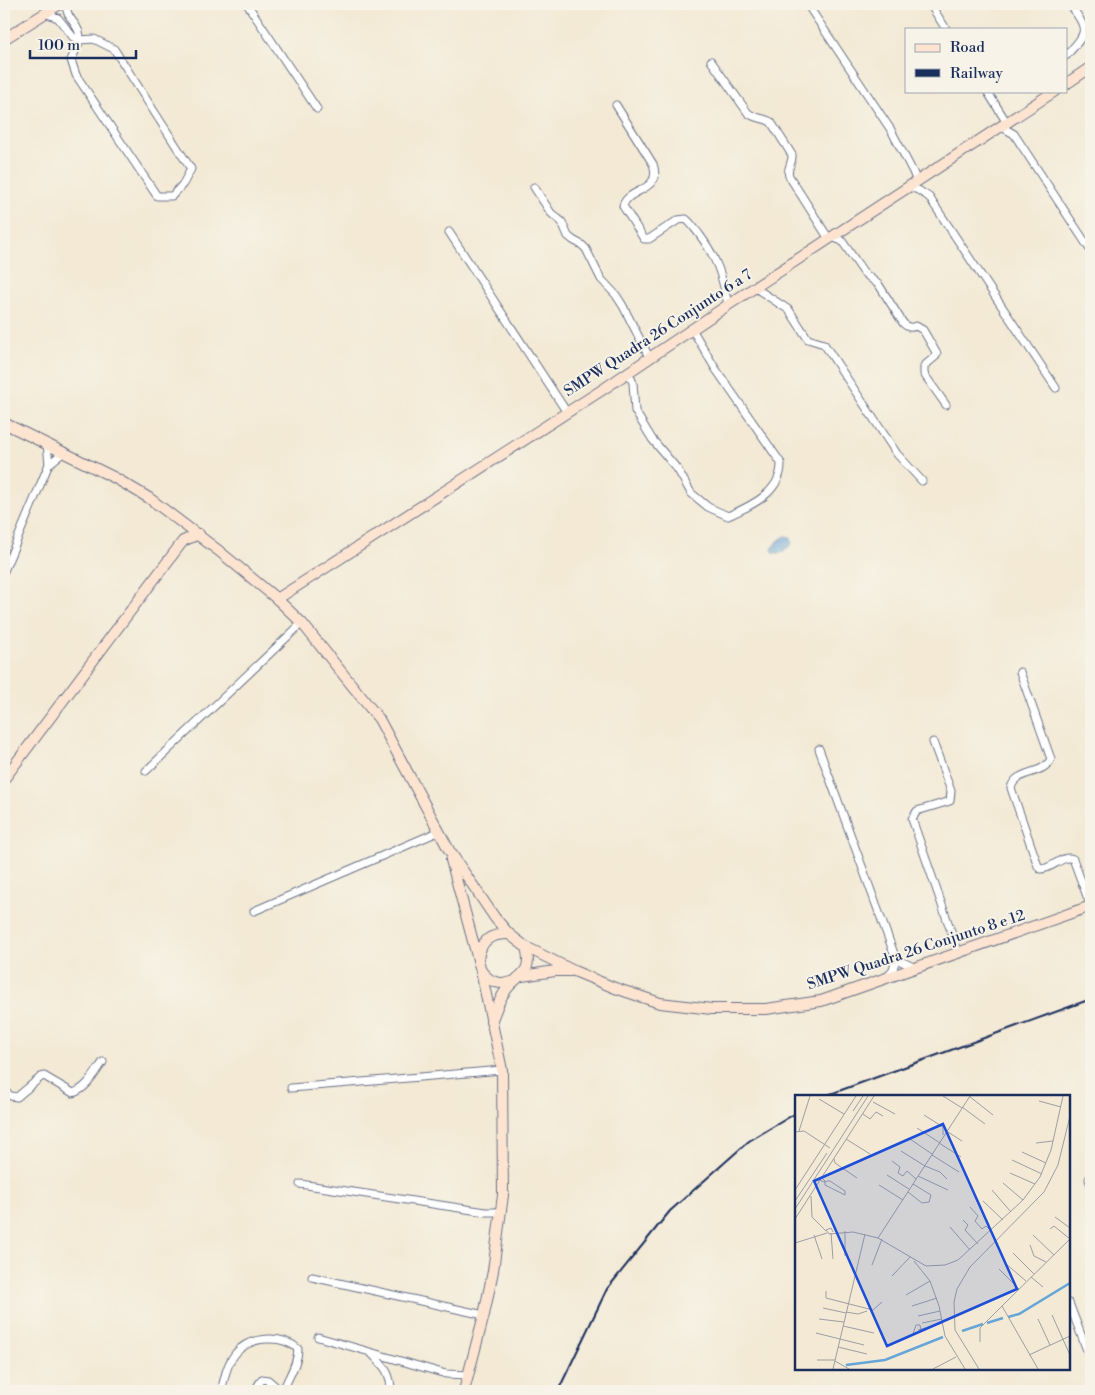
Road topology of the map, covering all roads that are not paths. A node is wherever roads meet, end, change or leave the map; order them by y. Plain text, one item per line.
1 (60, 4) edge
2 (67, 4) edge
3 (247, 4) edge
4 (930, 4) edge
5 (1070, 4) edge
6 (809, 7) dead end
7 (45, 12) junction
8 (945, 28) edge
9 (4, 39) edge
10 (80, 40) junction
11 (1068, 54) edge
12 (711, 61) dead end
13 (1090, 69) edge
14 (1068, 83) edge
15 (988, 92) edge
16 (1054, 92) edge
17 (616, 106) dead end
18 (317, 110) dead end
19 (1007, 123) junction
20 (1014, 134) junction
21 (913, 184) junction
22 (534, 188) dead end
23 (449, 232) dead end
24 (834, 239) junction
25 (1091, 251) edge
26 (754, 287) junction
27 (728, 305) junction
28 (692, 330) junction
29 (649, 357) junction
30 (628, 371) junction
31 (1056, 388) dead end
32 (946, 405) dead end
33 (566, 411) junction
34 (4, 423) edge
35 (47, 444) junction
36 (64, 452) junction
37 (49, 464) junction
38 (922, 481) dead end
39 (182, 522) junction
40 (198, 534) junction
41 (183, 541) junction
42 (4, 571) edge
43 (277, 599) junction
44 (302, 623) junction
45 (1020, 672) dead end
46 (933, 742) dead end
47 (819, 750) dead end
48 (146, 771) dead end
49 (4, 779) edge
50 (440, 831) junction
51 (449, 850) junction
52 (1091, 907) edge
53 (254, 911) dead end
54 (509, 934) junction
55 (526, 947) junction
56 (959, 954) junction
57 (896, 959) junction
58 (478, 960) junction
59 (917, 968) junction
60 (481, 971) junction
61 (574, 971) junction
62 (522, 976) junction
63 (887, 978) junction
64 (512, 982) junction
65 (491, 1022) junction
66 (103, 1062) dead end
67 (502, 1070) junction
68 (291, 1088) dead end
69 (4, 1091) edge
70 (300, 1184) dead end
71 (501, 1212) junction
72 (312, 1278) dead end
73 (1070, 1306) edge
74 (484, 1315) junction
75 (318, 1337) dead end
76 (372, 1354) junction
77 (1091, 1361) edge
78 (468, 1375) junction
79 (221, 1391) edge
80 (258, 1391) edge
81 (276, 1391) edge
82 (283, 1391) edge
83 (391, 1391) edge
84 (464, 1391) edge

1 - 7 street
2 - 10 street
3 - 18 street
4 - 8 street
5 - 11 street
6 - 21 street
7 - 9 street
7 - 10 street
10 - 10 street
12 - 24 street
13 - 14 street
15 - 19 street
16 - 19 street, SMPW Quadra 26 Conjunto 6 a 7
17 - 27 street
19 - 20 street
19 - 20 street
19 - 21 street, SMPW Quadra 26 Conjunto 6 a 7
20 - 25 street
21 - 24 street, SMPW Quadra 26 Conjunto 6 a 7
21 - 31 street
22 - 29 street
23 - 33 street
24 - 26 street, SMPW Quadra 26 Conjunto 6 a 7
24 - 32 street
26 - 27 street, SMPW Quadra 26 Conjunto 6 a 7
26 - 38 street
27 - 28 street, SMPW Quadra 26 Conjunto 6 a 7
28 - 29 street, SMPW Quadra 26 Conjunto 6 a 7
28 - 30 street
29 - 30 street, SMPW Quadra 26 Conjunto 6 a 7
30 - 33 street, SMPW Quadra 26 Conjunto 6 a 7
33 - 43 street, SMPW Quadra 26 Conjunto 6 a 7
34 - 35 street
35 - 36 street
35 - 37 street
36 - 37 street
36 - 39 street
37 - 42 street
39 - 40 street
39 - 41 street
40 - 41 street
40 - 43 street
41 - 49 street
43 - 44 street
44 - 48 street
44 - 50 street
45 - 52 street
46 - 56 street
47 - 57 street
50 - 51 street
50 - 53 street
51 - 54 street
51 - 58 street
52 - 56 street, SMPW Quadra 26 Conjunto 8 e 12
54 - 55 street
54 - 58 street
55 - 61 street, SMPW Quadra 26 Conjunto 8 e 12
55 - 62 street
56 - 59 street, SMPW Quadra 26 Conjunto 8 e 12
57 - 59 street
57 - 63 street
58 - 60 street
59 - 63 street, SMPW Quadra 26 Conjunto 8 e 12
60 - 64 street
60 - 65 street
61 - 62 street, SMPW Quadra 26 Conjunto 8 e 12
61 - 63 street, SMPW Quadra 26 Conjunto 8 e 12
62 - 64 street
64 - 65 street
65 - 67 street
66 - 69 street
67 - 68 street
67 - 71 street
70 - 71 street
71 - 74 street
72 - 74 street
73 - 77 street
74 - 78 street
75 - 76 street
76 - 78 street
76 - 83 street
78 - 84 street
79 - 82 street
80 - 81 street

